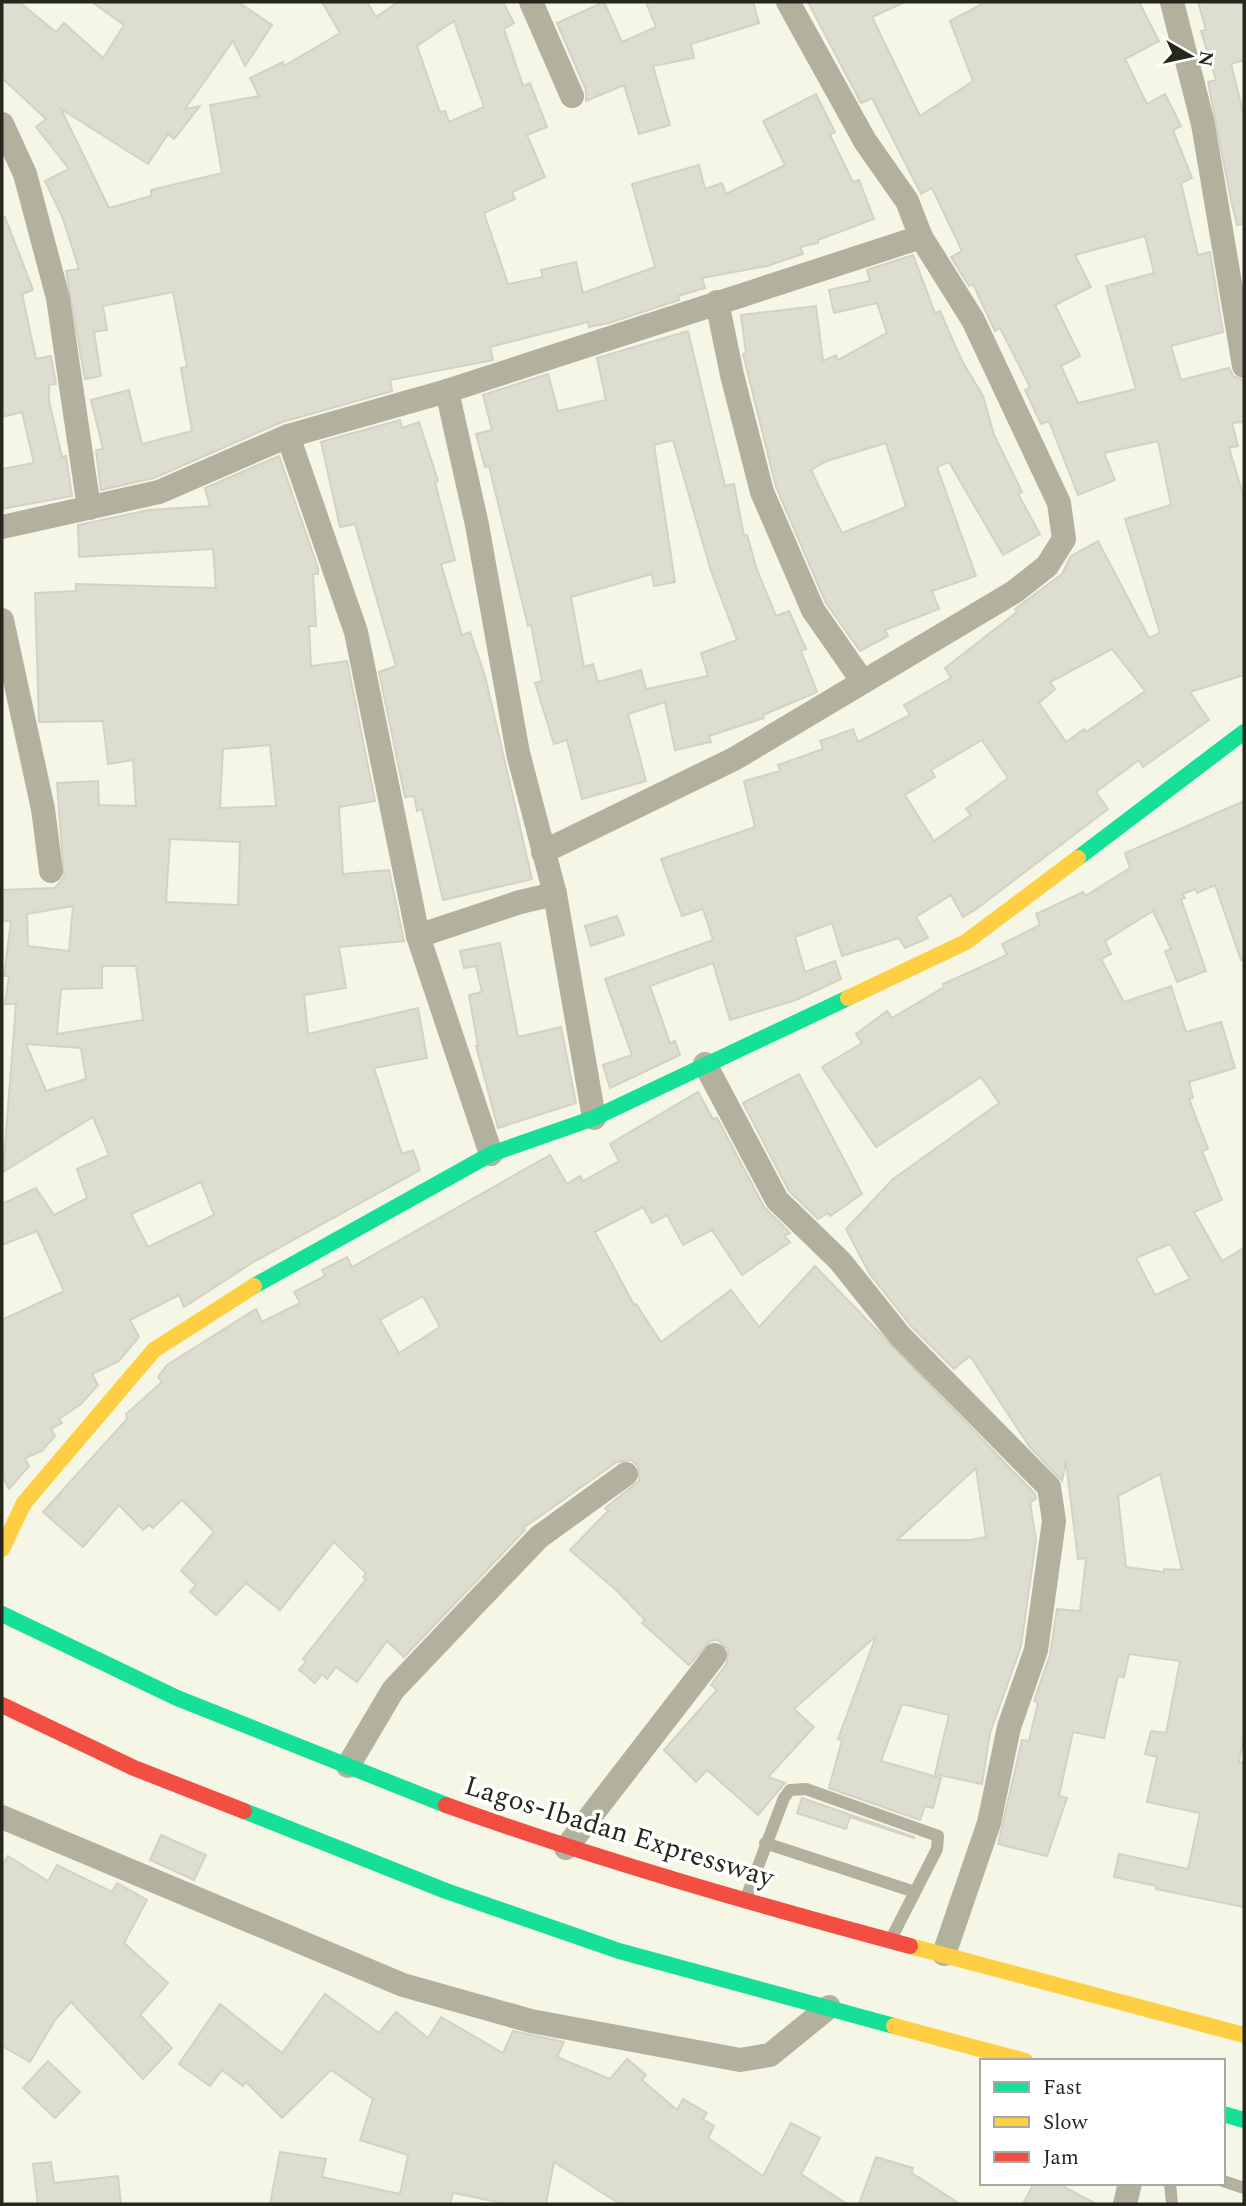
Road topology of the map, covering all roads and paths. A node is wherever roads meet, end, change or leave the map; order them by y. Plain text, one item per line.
1 (531, 2) edge
2 (789, 2) edge
3 (1172, 2) edge
4 (572, 96) dead end
5 (2, 124) edge
6 (920, 237) junction
7 (717, 302) junction
8 (1244, 366) edge
9 (447, 391) junction
10 (288, 436) junction
11 (89, 508) junction
12 (2, 527) edge
13 (2, 620) edge
14 (5, 652) edge
15 (863, 682) junction
16 (1244, 732) edge
17 (543, 852) junction
18 (51, 871) dead end
19 (555, 894) junction
20 (418, 936) junction
21 (705, 1064) junction
22 (594, 1118) junction
23 (491, 1154) junction
24 (626, 1474) dead end
25 (2, 1549) edge
26 (2, 1614) edge
27 (715, 1655) dead end
28 (2, 1705) edge
29 (348, 1766) junction
30 (2, 1816) edge
31 (765, 1843) junction
32 (566, 1848) junction
33 (915, 1892) junction
34 (745, 1901) junction
35 (891, 1940) junction
36 (944, 1954) junction
37 (829, 2007) junction
38 (1244, 2035) edge
39 (1019, 2059) edge
40 (1225, 2115) edge
41 (1244, 2120) edge
42 (1225, 2182) edge
43 (1130, 2185) edge
44 (1170, 2185) edge
45 (1244, 2188) edge
46 (1125, 2204) edge
47 (1172, 2204) edge

1 - 4 street
2 - 6 street
3 - 8 street
5 - 11 street
6 - 7 street
6 - 15 street
7 - 9 street
7 - 15 street
9 - 10 street
9 - 17 street
10 - 11 street
10 - 20 street
11 - 12 street
13 - 14 street
14 - 18 street
15 - 17 street
16 - 21 main road
17 - 19 street
19 - 20 street
19 - 22 street
20 - 23 street
21 - 22 main road
21 - 36 street
22 - 23 main road
23 - 25 main road
24 - 29 street
26 - 29 main road, Lagos-Ibadan Expressway
27 - 32 street
28 - 37 main road
29 - 32 main road, Lagos-Ibadan Expressway
30 - 37 street
31 - 33 lane
31 - 33 lane
31 - 34 lane
32 - 34 main road, Lagos-Ibadan Expressway
33 - 35 lane
34 - 35 main road, Lagos-Ibadan Expressway
35 - 36 main road, Lagos-Ibadan Expressway
36 - 38 main road, Lagos-Ibadan Expressway
37 - 39 main road
40 - 41 main road
42 - 45 lane
43 - 46 street
44 - 47 lane

